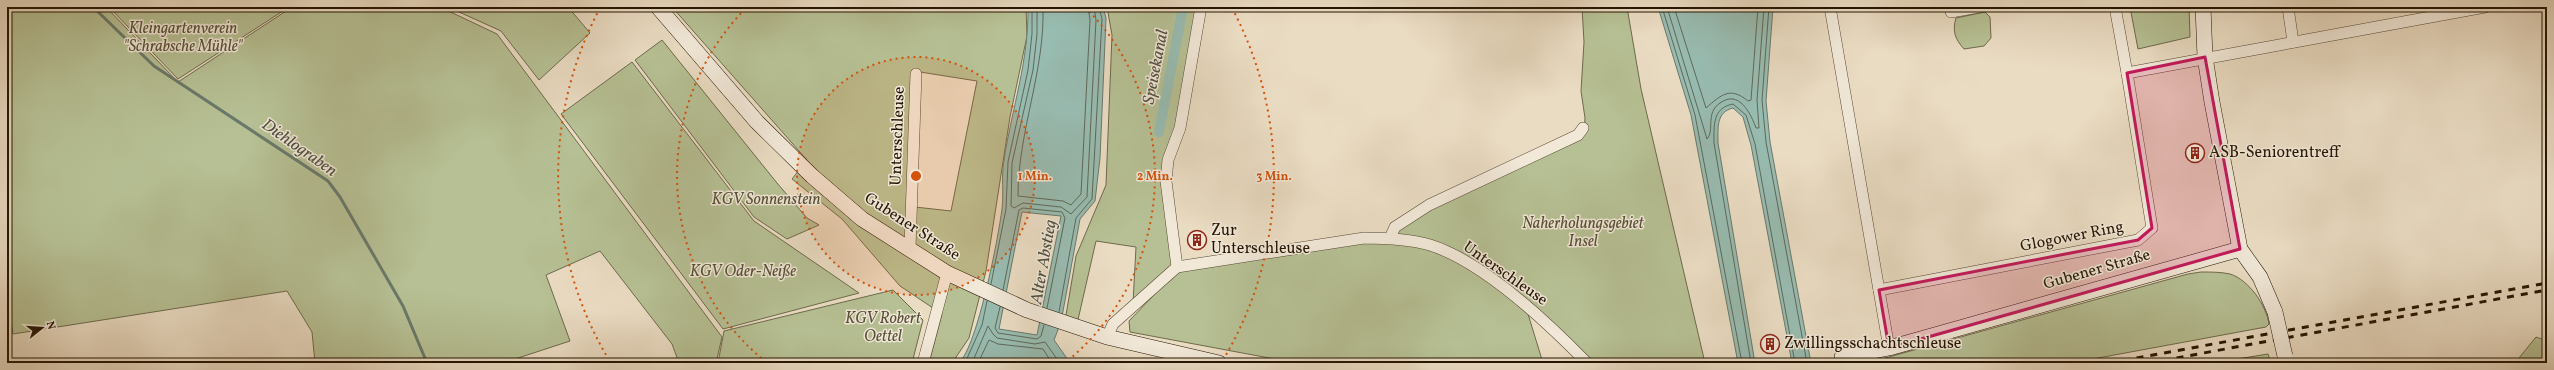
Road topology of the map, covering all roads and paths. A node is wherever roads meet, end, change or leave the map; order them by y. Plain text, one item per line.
1 (658, 7) edge
2 (1202, 7) edge
3 (1830, 7) edge
4 (1951, 7) edge
5 (1979, 7) edge
6 (2115, 7) edge
7 (2202, 7) edge
8 (2288, 7) edge
9 (2485, 7) edge
10 (2454, 10) edge
11 (2293, 42) junction
12 (2205, 58) junction
13 (2127, 73) junction
14 (916, 74) dead end
15 (1583, 128) dead end
16 (1390, 238) junction
17 (910, 247) junction
18 (2240, 249) junction
19 (1177, 267) junction
20 (948, 272) junction
21 (1880, 290) junction
22 (1107, 337) junction
23 (1889, 348) junction
24 (1842, 357) dead end
25 (2286, 360) edge
26 (1194, 361) edge
27 (923, 363) edge
28 (1219, 363) edge
29 (1587, 363) edge

1 - 17 main road, Gubener Straße
2 - 19 street
3 - 21 street
4 - 5 street
6 - 13 street
7 - 12 main road
8 - 11 street
9 - 10 street
10 - 11 street
11 - 12 street
12 - 13 street
12 - 18 main road
13 - 21 street, Glogower Ring
14 - 17 street, Unterschleuse
15 - 16 street
16 - 19 street, Unterschleuse
16 - 29 street, Unterschleuse
17 - 20 main road, Gubener Straße
18 - 23 main road, Gubener Straße
18 - 25 main road, bridge
19 - 22 street
20 - 22 main road, Gubener Straße
20 - 27 street
21 - 23 street
22 - 26 main road, Gubener Straße
23 - 24 main road, Gubener Straße
26 - 28 main road, Gubener Straße

